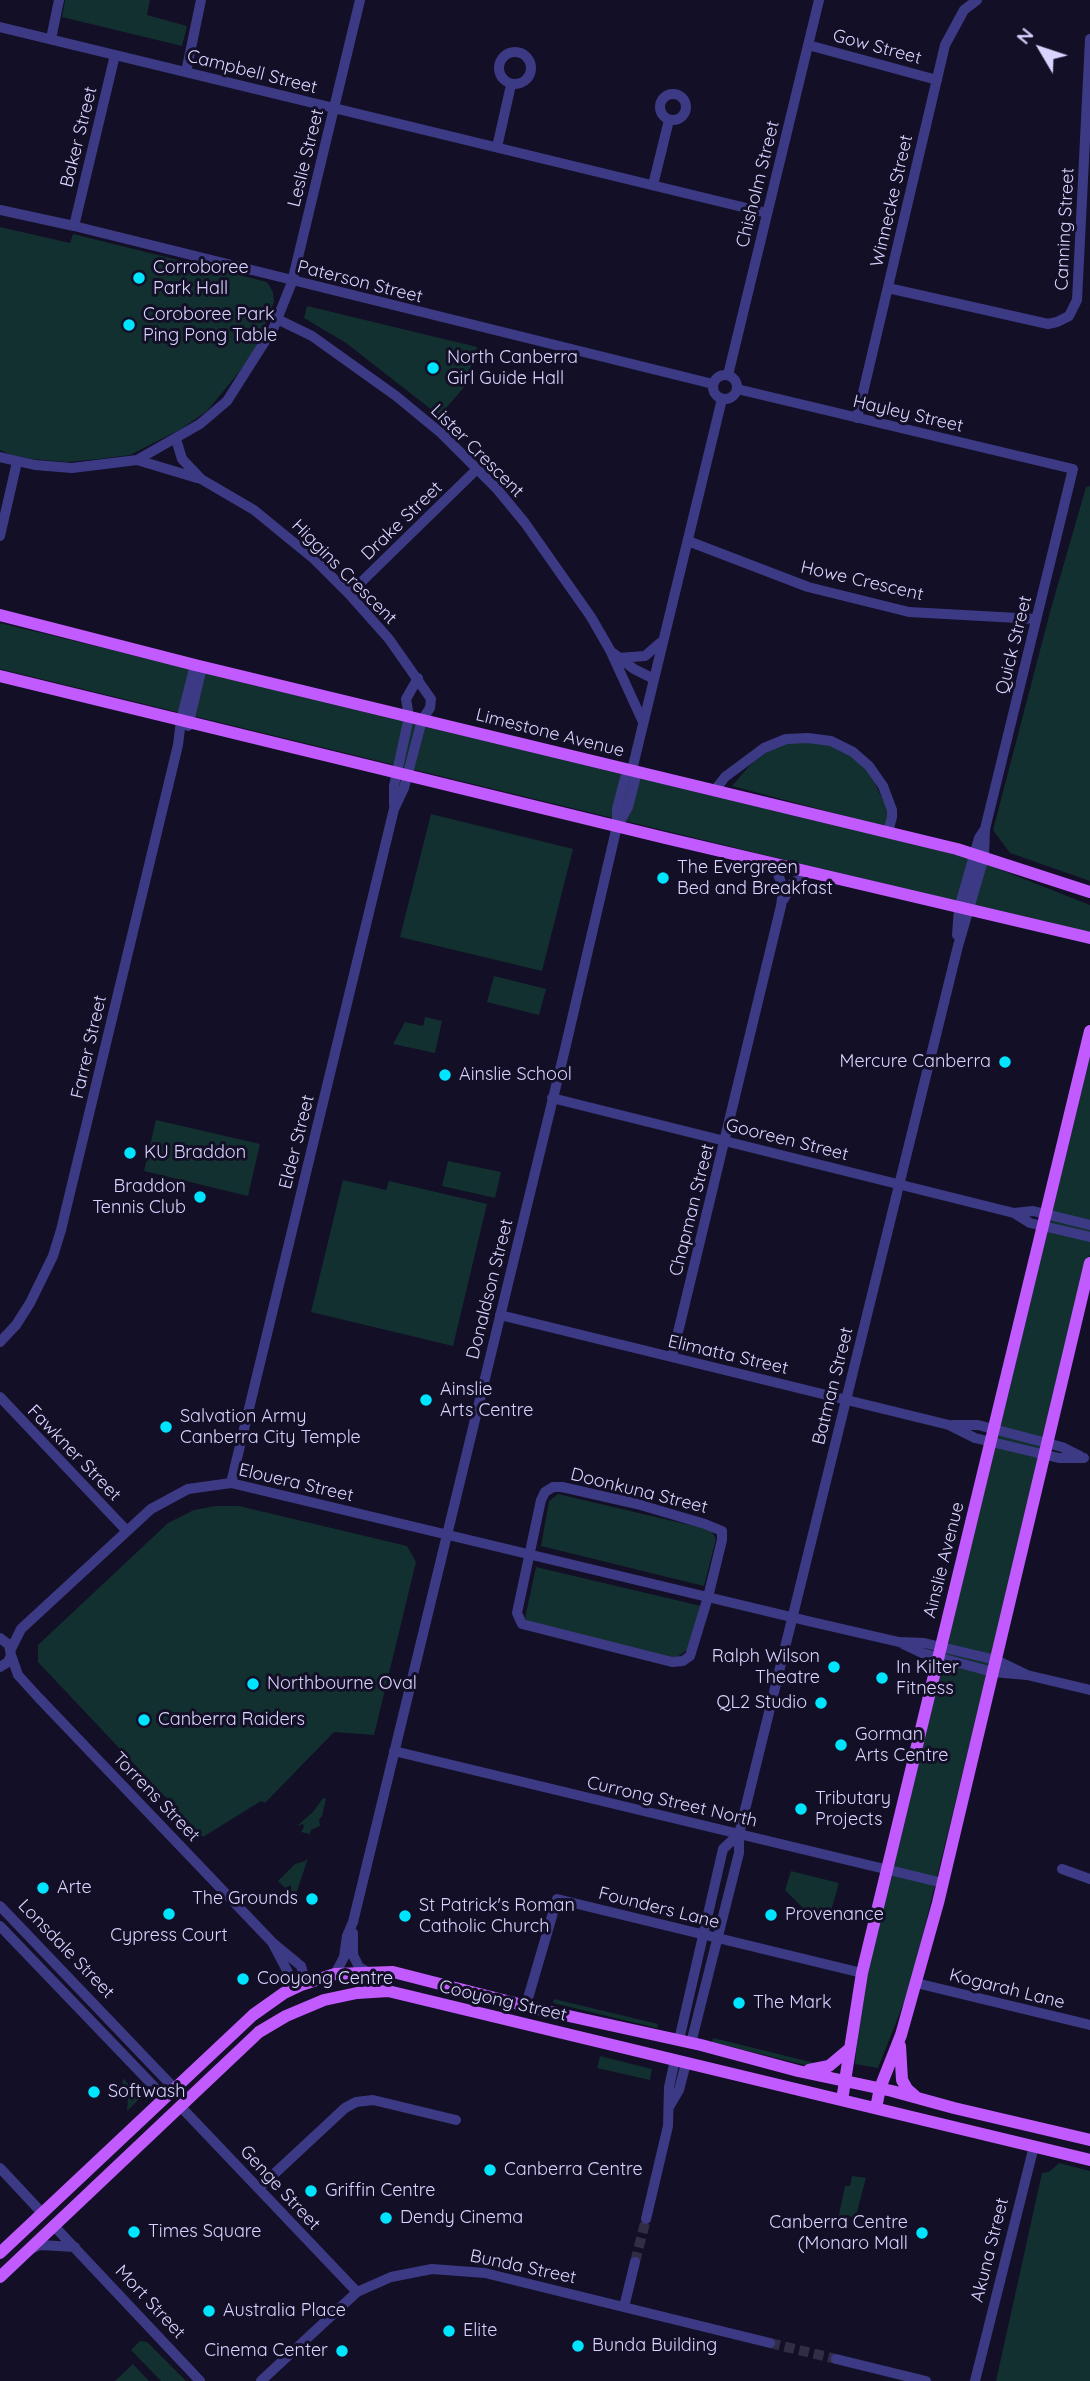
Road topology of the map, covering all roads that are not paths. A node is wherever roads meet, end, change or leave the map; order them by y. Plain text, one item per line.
1 (59, 0) edge
2 (201, 0) edge
3 (360, 0) edge
4 (818, 0) edge
5 (977, 0) edge
6 (0, 27) edge
7 (51, 39) junction
8 (1090, 39) edge
9 (808, 45) junction
10 (116, 55) junction
11 (186, 72) junction
12 (937, 80) junction
13 (511, 85) dead end
14 (334, 107) junction
15 (669, 120) dead end
16 (497, 147) junction
17 (653, 185) junction
18 (0, 210) edge
19 (767, 213) junction
20 (74, 226) junction
21 (292, 282) junction
22 (888, 288) junction
23 (277, 319) junction
24 (728, 375) junction
25 (713, 384) junction
26 (737, 389) junction
27 (722, 399) junction
28 (857, 418) junction
29 (176, 439) junction
30 (0, 457) edge
31 (137, 460) junction
32 (18, 462) junction
33 (1073, 469) joint
34 (476, 470) junction
35 (201, 479) junction
36 (0, 536) edge
37 (688, 541) junction
38 (349, 594) junction
39 (0, 615) edge
40 (1036, 619) junction
41 (663, 640) junction
42 (614, 654) junction
43 (198, 666) junction
44 (0, 676) edge
45 (418, 678) junction
46 (654, 679) junction
47 (415, 718) junction
48 (185, 721) junction
49 (643, 723) junction
50 (632, 770) junction
51 (402, 774) junction
52 (715, 790) junction
53 (617, 826) junction
54 (888, 832) junction
55 (979, 855) junction
56 (766, 862) junction
57 (812, 873) junction
58 (1090, 892) edge
59 (781, 906) junction
60 (964, 909) junction
61 (1074, 934) junction
62 (1090, 938) edge
63 (1090, 948) edge
64 (1090, 1031) edge
65 (552, 1098) junction
66 (724, 1141) junction
67 (899, 1185) junction
68 (1044, 1220) junction
69 (1090, 1225) edge
70 (1090, 1237) edge
71 (1090, 1263) edge
72 (500, 1315) junction
73 (0, 1342) edge
74 (672, 1357) junction
75 (0, 1397) edge
76 (846, 1399) junction
77 (992, 1435) junction
78 (1047, 1449) junction
79 (1087, 1459) edge
80 (230, 1483) junction
81 (126, 1530) junction
82 (447, 1534) junction
83 (530, 1555) junction
84 (708, 1597) junction
85 (792, 1618) junction
86 (21, 1629) junction
87 (0, 1638) edge
88 (11, 1652) junction
89 (940, 1652) junction
90 (995, 1666) junction
91 (0, 1667) edge
92 (18, 1675) junction
93 (1090, 1690) edge
94 (394, 1751) junction
95 (739, 1834) junction
96 (887, 1869) junction
97 (1062, 1870) dead end
98 (1090, 1879) edge
99 (943, 1883) junction
100 (0, 1906) edge
101 (353, 1922) junction
102 (0, 1926) edge
103 (704, 1935) junction
104 (717, 1938) junction
105 (366, 1971) junction
106 (862, 1973) junction
107 (335, 1974) junction
108 (916, 1983) junction
109 (301, 1985) junction
110 (324, 2000) junction
111 (528, 2006) junction
112 (286, 2016) junction
113 (106, 2017) junction
114 (527, 2025) junction
115 (1090, 2025) edge
116 (96, 2026) junction
117 (686, 2035) junction
118 (901, 2035) junction
119 (849, 2050) junction
120 (680, 2062) junction
121 (799, 2071) junction
122 (843, 2081) junction
123 (880, 2088) junction
124 (170, 2093) junction
125 (916, 2097) junction
126 (842, 2100) junction
127 (180, 2106) junction
128 (876, 2108) junction
129 (456, 2120) dead end
130 (1039, 2127) junction
131 (1090, 2140) edge
132 (1034, 2146) junction
133 (1090, 2160) edge
134 (0, 2168) edge
135 (86, 2171) junction
136 (98, 2183) junction
137 (259, 2188) junction
138 (42, 2213) junction
139 (646, 2219) tunnel mouth
140 (54, 2225) junction
141 (75, 2247) junction
142 (29, 2249) junction
143 (0, 2253) edge
144 (635, 2262) tunnel mouth
145 (0, 2277) edge
146 (357, 2292) junction
147 (624, 2307) junction
148 (770, 2343) tunnel mouth
149 (836, 2359) tunnel mouth
150 (200, 2381) edge
151 (261, 2381) edge
152 (926, 2381) edge
153 (975, 2381) edge

1 - 7 street
2 - 11 street
3 - 14 street, Leslie Street
4 - 9 street, Chisholm Street
5 - 12 street, Winnecke Street
6 - 7 street, Campbell Street
7 - 10 street, Campbell Street
8 - 22 street, Canning Street
9 - 12 street, Gow Street
9 - 19 street, Chisholm Street
10 - 11 street, Campbell Street
10 - 20 street, Baker Street
11 - 14 street, Campbell Street
12 - 22 street, Winnecke Street
13 - 16 street
14 - 16 street, Campbell Street
14 - 21 street, Leslie Street
15 - 17 street
16 - 17 street, Campbell Street
17 - 19 street, Campbell Street
18 - 20 street, Paterson Street
19 - 24 street, Chisholm Street
20 - 21 street, Paterson Street
21 - 23 street, Leslie Street
21 - 25 street, Paterson Street
22 - 28 street, Winnecke Street
23 - 29 street, Leslie Street
23 - 34 street, Lister Crescent
24 - 25 street
24 - 26 street
25 - 27 street
26 - 27 street
26 - 28 street, Hayley Street
27 - 37 street
28 - 33 street, Hayley Street
29 - 31 street, Leslie Street
29 - 35 street, Higgins Crescent
30 - 32 street
31 - 32 street
31 - 35 street, Higgins Crescent
32 - 36 street
33 - 40 street, Quick Street
34 - 38 street, Drake Street
34 - 42 street, Lister Crescent
35 - 38 street, Higgins Crescent
37 - 40 street, Howe Crescent
37 - 41 street
38 - 45 street, Higgins Crescent
39 - 43 main road, Limestone Avenue
40 - 55 street, Quick Street
41 - 42 street
41 - 46 street
42 - 46 street, Lister Crescent
42 - 49 street, Lister Crescent
43 - 47 main road, Limestone Avenue
43 - 48 street, Farrer Street
44 - 48 main road
45 - 47 street
45 - 47 street, Higgins Crescent
46 - 49 street
47 - 50 main road, Limestone Avenue
47 - 51 street, Elder Street
48 - 51 main road
48 - 73 street, Farrer Street
49 - 50 street
50 - 52 main road, Limestone Avenue
50 - 53 street
51 - 53 main road
51 - 80 street, Elder Street
52 - 54 main road, Limestone Avenue
52 - 54 street
53 - 56 main road
53 - 65 street, Donaldson Street
54 - 55 main road, Limestone Avenue
55 - 58 main road, Limestone Avenue
55 - 60 street, Batman Street
56 - 57 main road
56 - 59 street, Chapman Street
57 - 59 street, Chapman Street
57 - 60 main road
59 - 66 street, Chapman Street
60 - 61 main road
60 - 67 street, Batman Street
61 - 62 main road
61 - 63 main road
64 - 68 main road, Ainslie Avenue
65 - 66 street, Gooreen Street
65 - 72 street, Donaldson Street
66 - 67 street, Gooreen Street
66 - 74 street, Chapman Street
67 - 68 street, Gooreen Street
67 - 76 street, Batman Street
68 - 69 street, Gooreen Street
68 - 70 street, Gooreen Street
68 - 77 main road, Ainslie Avenue
71 - 78 main road
72 - 74 street, Elimatta Street
72 - 82 street, Donaldson Street
74 - 76 street, Elimatta Street
75 - 81 street, Fawkner Street
76 - 77 street, Elimatta Street
76 - 85 street, Batman Street
77 - 78 street, Elimatta Street
77 - 89 main road, Ainslie Avenue
78 - 79 street, Elimatta Street
78 - 90 main road
80 - 81 street, Elouera Street
80 - 82 street, Elouera Street
81 - 86 street, Elouera Street
82 - 83 street
82 - 94 street, Donaldson Street
83 - 84 street
83 - 84 street, Doonkuna Street
83 - 84 street, Doonkuna Street
84 - 85 street
85 - 89 street
85 - 95 street, Batman Street
86 - 87 street, Elouera Street
86 - 88 street, Elouera Street
87 - 88 street
88 - 91 street, Elouera Street
88 - 92 street, Torrens Street
89 - 90 street
89 - 96 main road, Ainslie Avenue
90 - 93 street
90 - 99 main road
91 - 92 street, Torrens Street
92 - 109 street, Torrens Street
94 - 95 street, Currong Street North
94 - 101 street, Donaldson Street
95 - 96 street, Currong Street North
95 - 103 street
95 - 104 street, Batman Street
96 - 99 street, Currong Street North
96 - 106 main road, Ainslie Avenue
97 - 98 street
99 - 108 main road
100 - 113 street, Lonsdale Street
101 - 105 street, Donaldson Street
101 - 107 street, Donaldson Street
102 - 116 street, Lonsdale Street
103 - 104 street, Founders Lane
103 - 111 street, Founders Lane
103 - 117 street
104 - 106 street, Founders Lane
104 - 117 street
105 - 107 main road, Cooyong Street
105 - 111 main road, Cooyong Street
106 - 119 main road, Ainslie Avenue
107 - 109 main road, Cooyong Street
108 - 115 street, Kogarah Lane
108 - 118 main road
109 - 110 main road
109 - 112 main road
109 - 124 main road, Cooyong Street
110 - 112 main road, Cooyong Street
110 - 114 main road, Cooyong Street
111 - 114 main road
111 - 117 main road, Cooyong Street
112 - 127 main road, Cooyong Street
113 - 116 street, Lonsdale Street
113 - 124 street, Lonsdale Street
114 - 120 main road, Cooyong Street
116 - 124 street, Lonsdale Street
117 - 120 main road
117 - 121 main road, Cooyong Street
118 - 123 main road
118 - 125 main road
119 - 121 main road
119 - 122 main road, Ainslie Avenue
120 - 126 main road, Cooyong Street
120 - 139 street
121 - 122 main road, Cooyong Street
122 - 123 main road, Cooyong Street
122 - 126 main road, Ainslie Avenue
123 - 125 main road, Cooyong Street
123 - 128 main road
124 - 127 main road, Lonsdale Street
124 - 135 main road, Cooyong Street
125 - 130 main road, Cooyong Street
126 - 128 main road, Cooyong Street
127 - 136 main road, Cooyong Street
127 - 137 street, Genge Street
128 - 132 main road, Cooyong Street
129 - 137 street
130 - 131 main road, Cooyong Street
130 - 132 main road, Akuna Street
132 - 133 main road, Cooyong Street
132 - 153 street, Akuna Street
134 - 138 street, Mort Street
135 - 136 main road
135 - 138 main road, Cooyong Street
136 - 140 main road, Cooyong Street
137 - 146 street, Genge Street
138 - 140 main road, Mort Street
138 - 143 main road, Cooyong Street
140 - 141 street, Mort Street
140 - 142 main road, Cooyong Street
141 - 142 street
141 - 150 street, Mort Street
142 - 145 main road, Cooyong Street
144 - 147 street
146 - 147 street, Bunda Street
146 - 151 street, Bunda Street
147 - 148 street, Bunda Street
149 - 152 street

